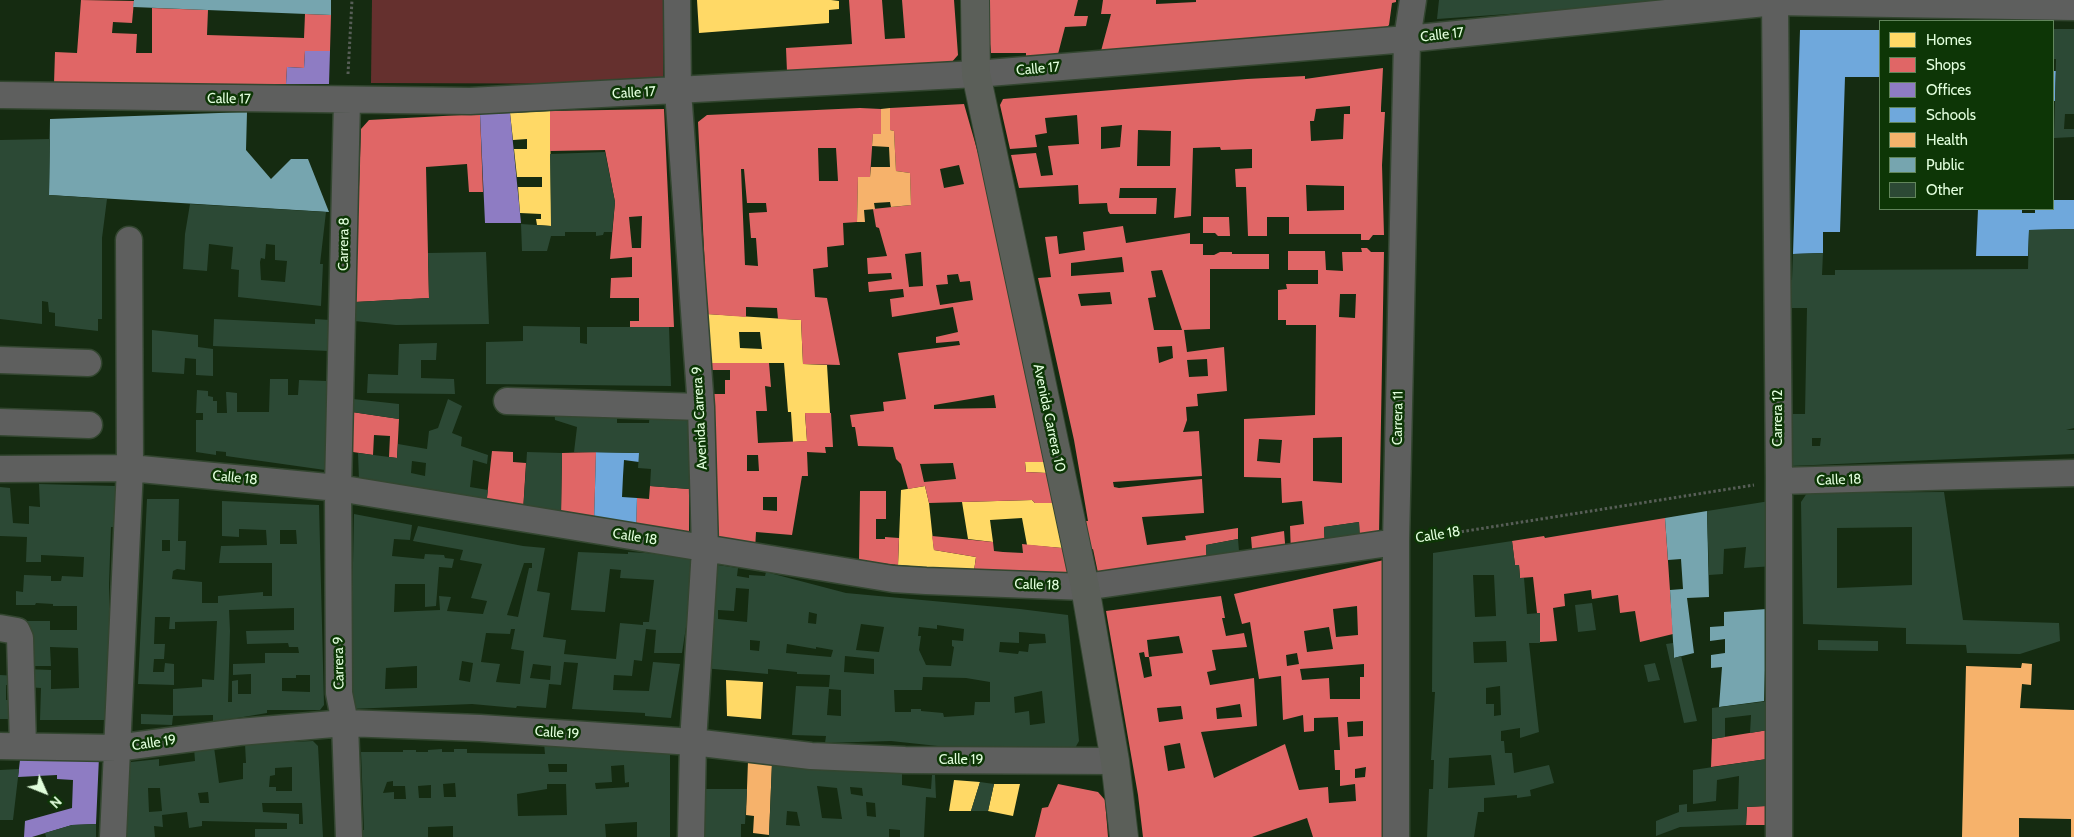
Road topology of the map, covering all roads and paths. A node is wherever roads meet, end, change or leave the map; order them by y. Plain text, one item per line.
1 (352, 0) edge
2 (677, 0) edge
3 (975, 0) edge
4 (1413, 0) edge
5 (1775, 1) edge
6 (2074, 7) edge
7 (1407, 39) junction
8 (976, 74) junction
9 (678, 91) junction
10 (0, 95) edge
11 (347, 101) junction
12 (129, 240) dead end
13 (0, 360) edge
14 (88, 362) dead end
15 (507, 401) dead end
16 (701, 406) junction
17 (0, 422) edge
18 (89, 425) dead end
19 (130, 468) junction
20 (0, 469) edge
21 (2074, 473) edge
22 (1779, 481) junction
23 (338, 488) junction
24 (1396, 542) junction
25 (705, 549) junction
26 (1085, 587) junction
27 (0, 628) edge
28 (345, 723) junction
29 (693, 742) junction
30 (11, 746) edge
31 (116, 748) junction
32 (1115, 761) junction
33 (113, 837) edge
34 (349, 837) edge
35 (692, 837) edge
36 (1124, 837) edge
37 (1396, 837) edge
38 (1779, 837) edge

1 - 11 path
2 - 9 street, Avenida Carrera 9
3 - 8 main road, Avenida Carrera 10
4 - 7 street, Carrera 11
5 - 6 street, Calle 17
5 - 7 street, Calle 17
5 - 22 street, Carrera 12
7 - 8 street, Calle 17
7 - 24 street, Carrera 11
8 - 9 street, Calle 17
8 - 26 main road, Avenida Carrera 10
9 - 11 street, Calle 17
9 - 16 street, Avenida Carrera 9
10 - 11 street, Calle 17
11 - 23 street, Carrera 8
12 - 19 street
13 - 14 street
15 - 16 street
16 - 25 street, Avenida Carrera 9
17 - 18 street
19 - 20 street, Calle 18
19 - 23 street, Calle 18
19 - 31 street
21 - 22 street, Calle 18
22 - 24 path, Calle 18
22 - 38 street, Carrera 12
23 - 25 street, Calle 18
23 - 28 street, Carrera 9
24 - 26 street, Calle 18
24 - 37 street, Carrera 11
25 - 26 street, Calle 18
25 - 29 street, Avenida Carrera 9
26 - 32 main road, Avenida Carrera 10
27 - 30 street
28 - 29 street, Calle 19
28 - 31 street, Calle 19
28 - 34 street, Carrera 9
29 - 32 street, Calle 19
29 - 35 street, Avenida Carrera 9
30 - 31 street, Calle 19
31 - 33 street
32 - 36 main road, Avenida Carrera 10

